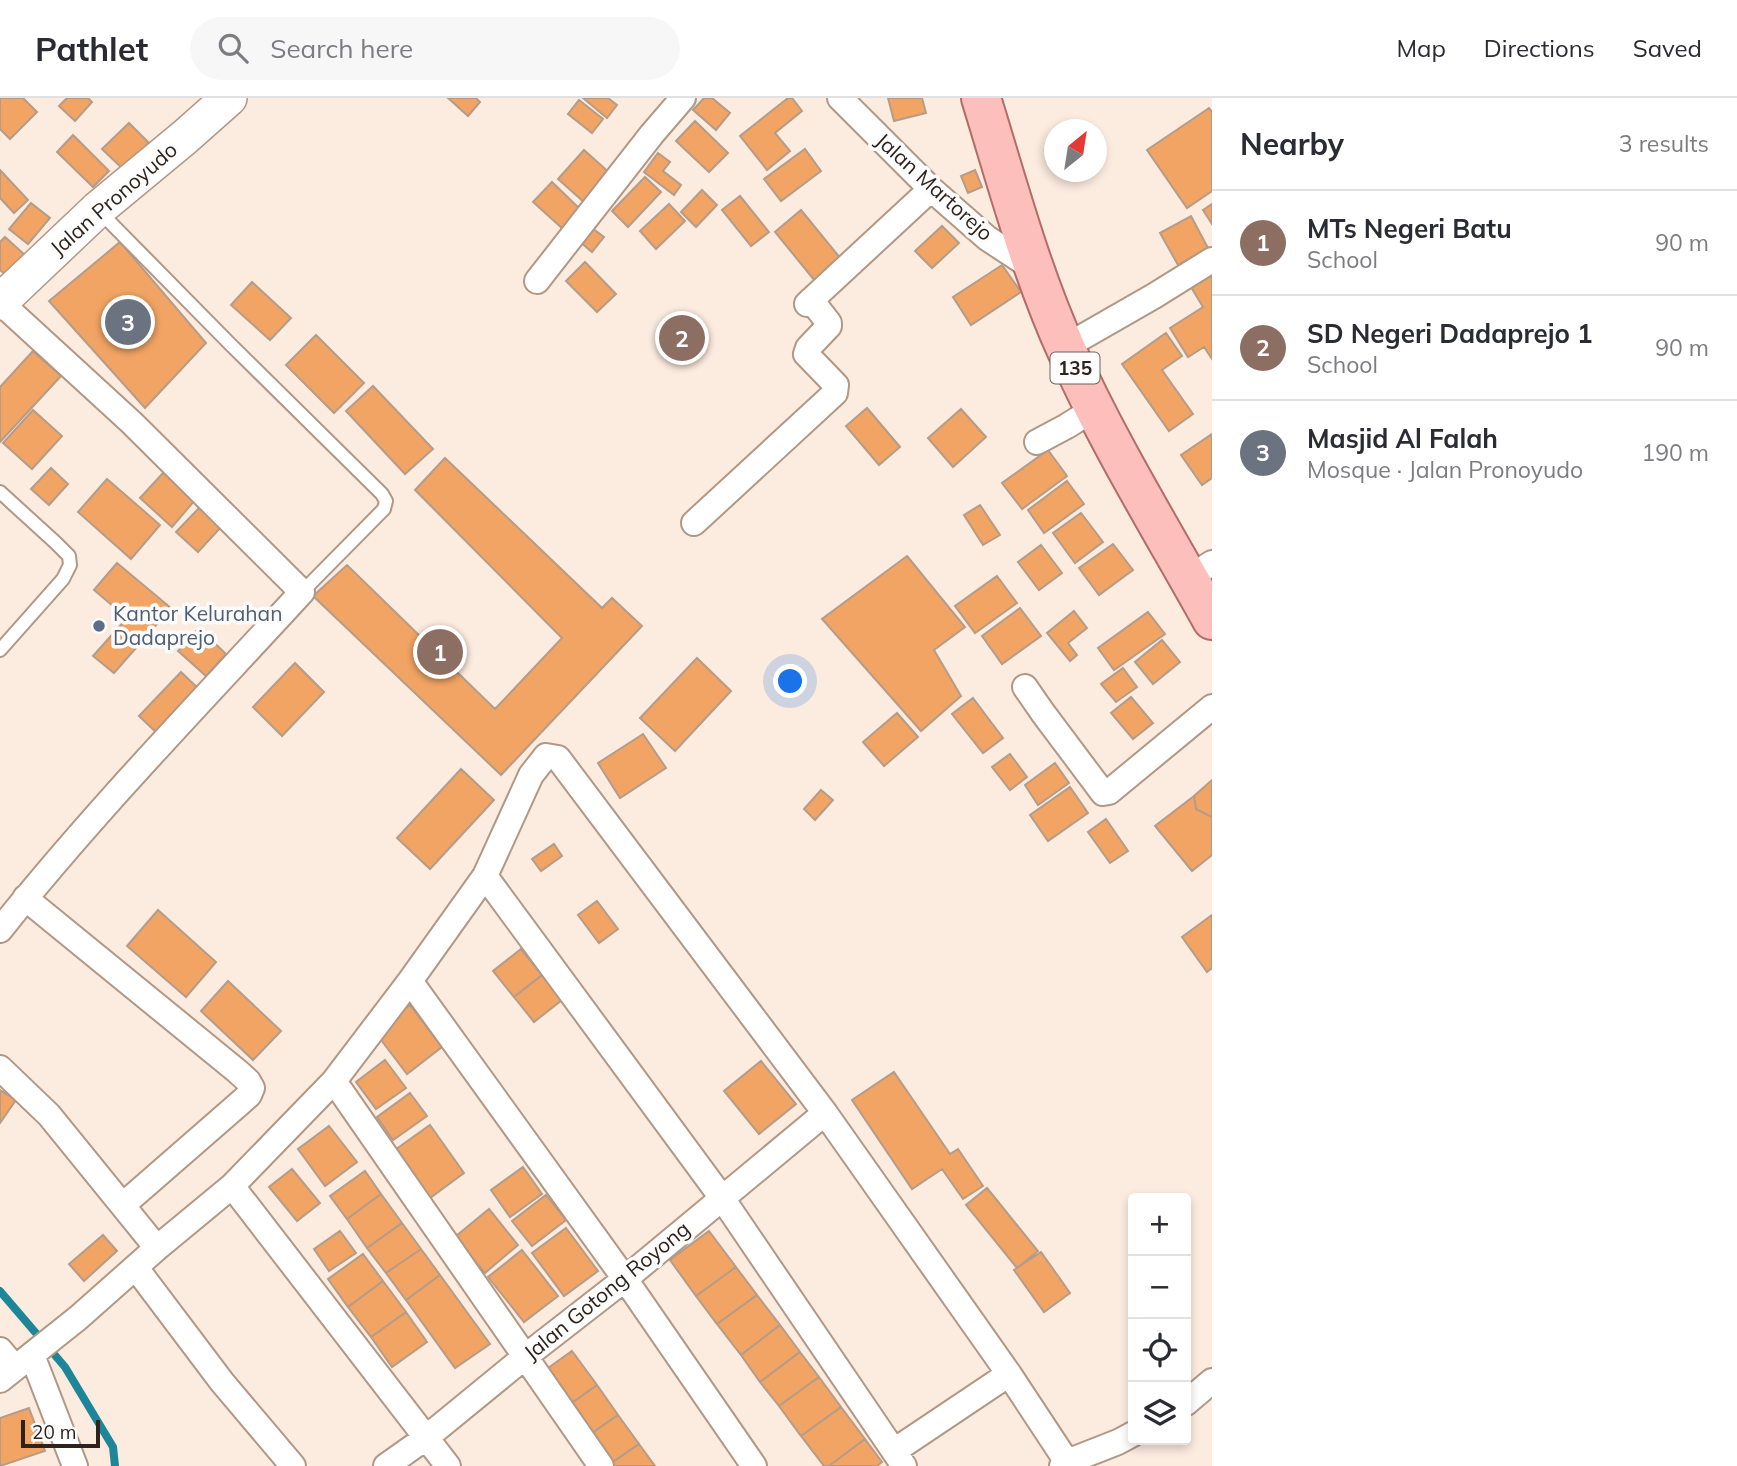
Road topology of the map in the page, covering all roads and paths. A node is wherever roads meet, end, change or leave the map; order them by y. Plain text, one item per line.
1 (229, 98) edge
2 (682, 98) edge
3 (839, 98) edge
4 (981, 98) edge
5 (930, 189) junction
6 (98, 209) junction
7 (1212, 260) edge
8 (1034, 269) junction
9 (537, 281) dead end
10 (0, 302) edge
11 (1065, 347) junction
12 (1094, 409) junction
13 (1037, 442) dead end
14 (0, 492) edge
15 (694, 523) dead end
16 (1200, 570) edge
17 (302, 592) junction
18 (1212, 620) edge
19 (0, 650) edge
20 (1026, 687) dead end
21 (1212, 707) edge
22 (485, 876) junction
23 (25, 898) junction
24 (0, 930) edge
25 (410, 981) junction
26 (0, 1068) edge
27 (334, 1081) junction
28 (825, 1112) junction
29 (232, 1186) junction
30 (722, 1198) junction
31 (123, 1205) junction
32 (157, 1248) junction
33 (135, 1268) junction
34 (625, 1279) junction
35 (526, 1356) junction
36 (18, 1360) edge
37 (1009, 1374) junction
38 (1212, 1381) edge
39 (1191, 1399) edge
40 (427, 1437) junction
41 (1128, 1437) edge
42 (899, 1458) edge
43 (1065, 1464) edge
44 (75, 1466) edge
45 (293, 1466) edge
46 (386, 1466) edge
47 (448, 1466) edge
48 (601, 1466) edge
49 (754, 1466) edge

1 - 6 main road, Jalan Pronoyudo
2 - 9 street
3 - 5 street, Jalan Martorejo
4 - 8 main road, 135
5 - 8 street, Jalan Martorejo
5 - 15 street
6 - 10 main road, Jalan Pronoyudo
6 - 17 lane
7 - 11 street
8 - 11 main road, 135
10 - 17 street
11 - 12 main road, 135
12 - 13 street
12 - 16 main road, 135
14 - 19 lane
16 - 18 main road, 135
17 - 23 street
20 - 21 street
22 - 25 street
22 - 28 street
22 - 30 street
23 - 24 street
23 - 31 street
25 - 27 street
25 - 34 street
26 - 31 street
27 - 29 street
27 - 35 street
28 - 30 street, Jalan Gotong Royong
28 - 37 street
29 - 32 street
29 - 40 street
30 - 34 street, Jalan Gotong Royong
30 - 42 street
31 - 32 street
32 - 33 street
33 - 36 street
33 - 45 street
34 - 35 street, Jalan Gotong Royong
34 - 49 street
35 - 40 street, Jalan Gotong Royong
35 - 48 street
36 - 44 street
37 - 42 street
37 - 43 street
38 - 39 street
40 - 46 street, Jalan Gotong Royong
40 - 47 street
41 - 43 street

